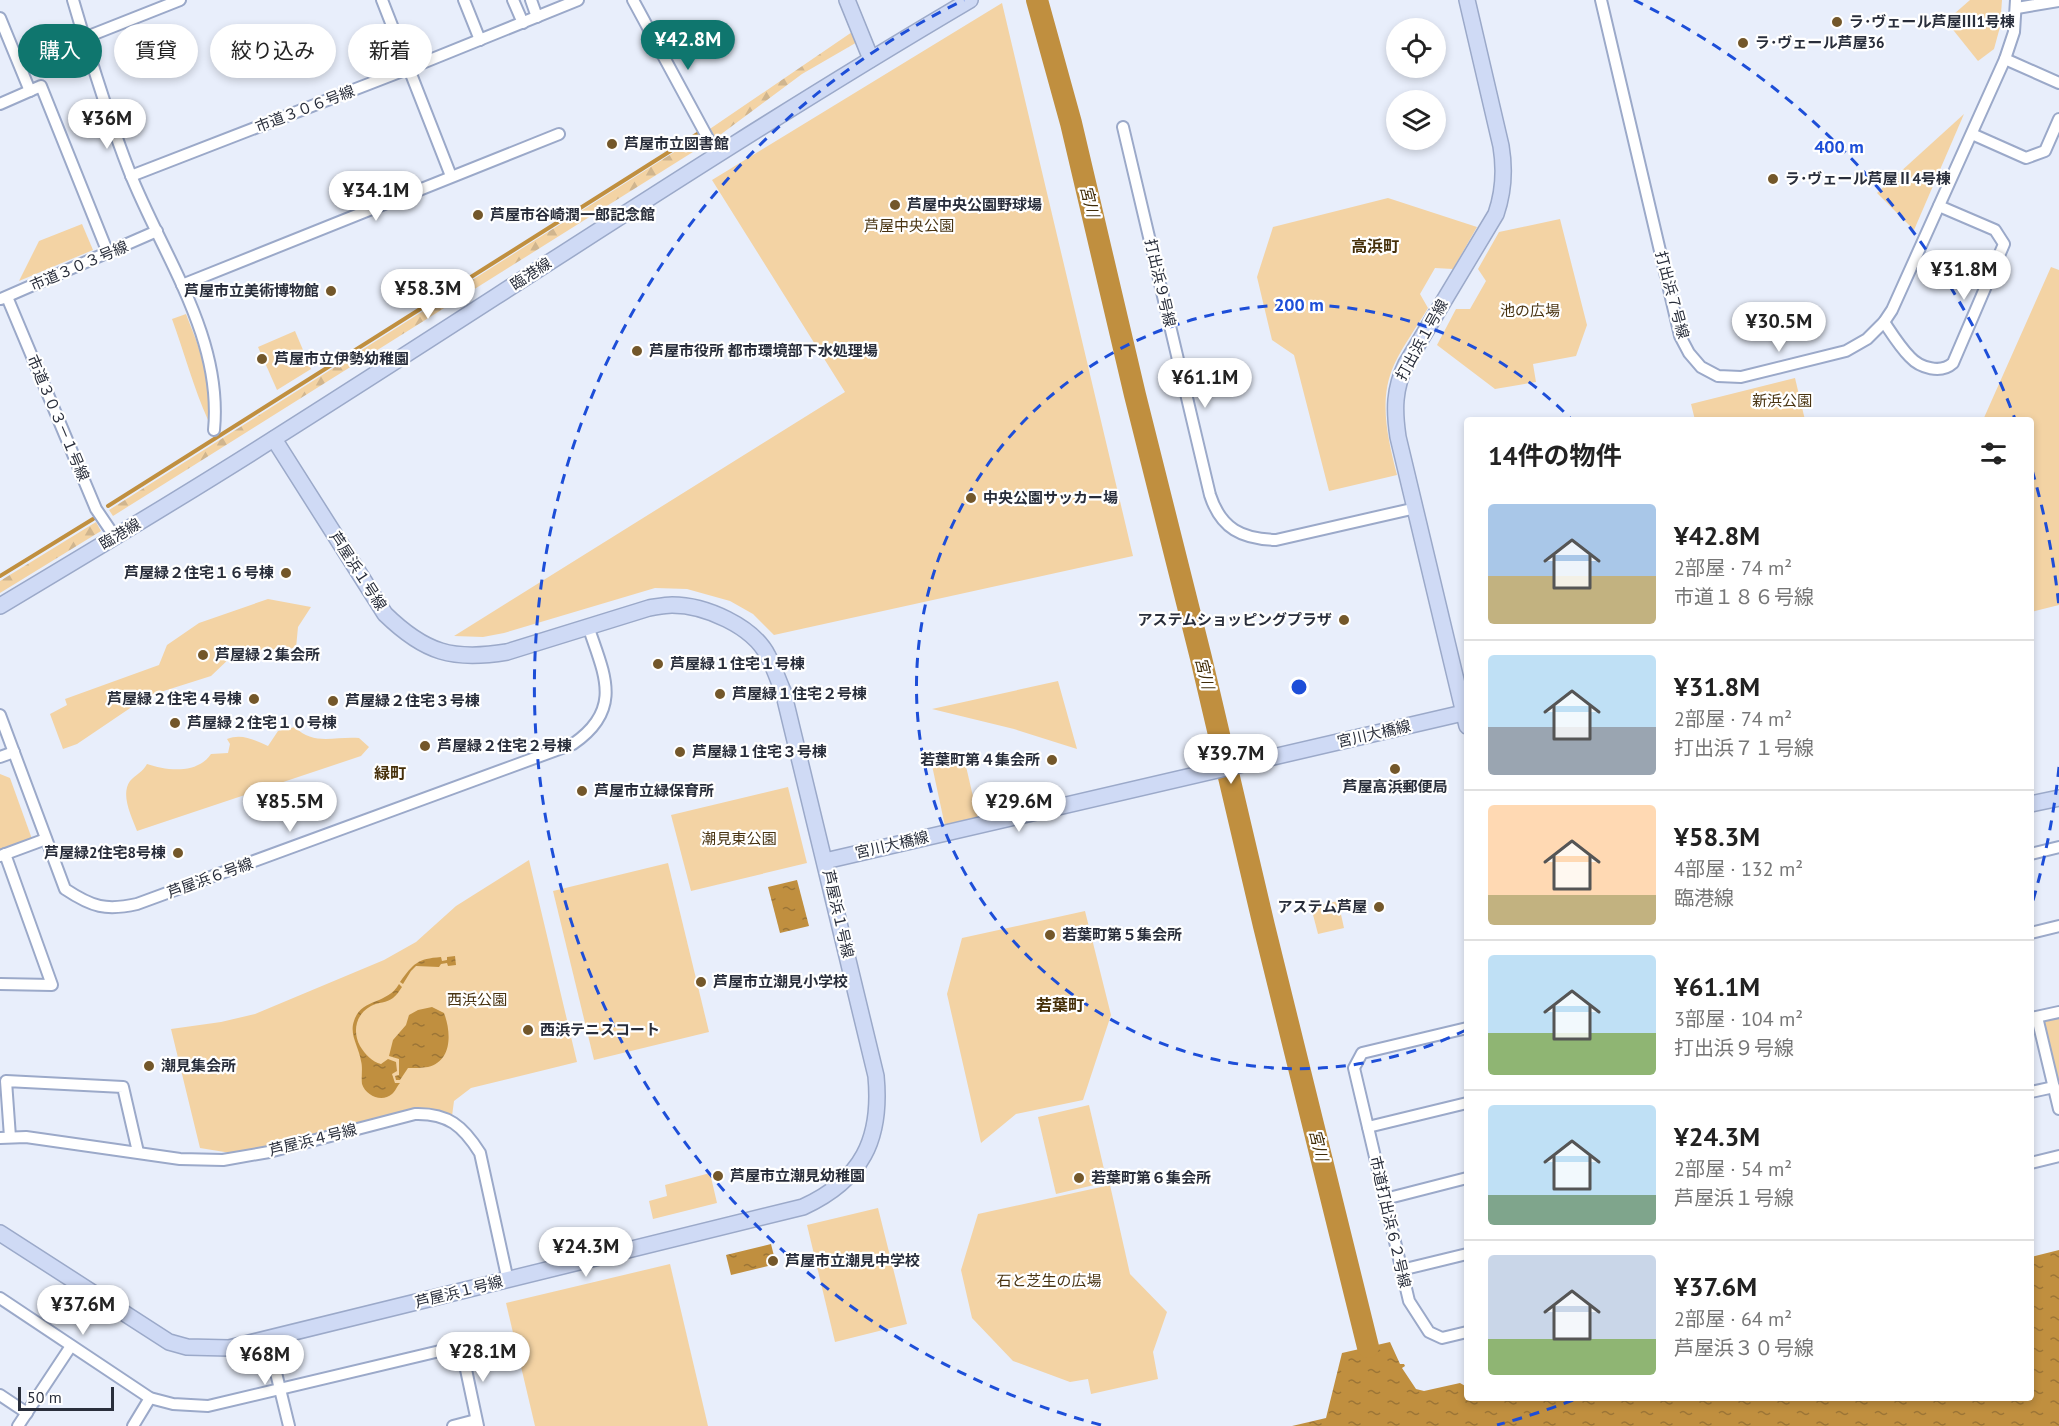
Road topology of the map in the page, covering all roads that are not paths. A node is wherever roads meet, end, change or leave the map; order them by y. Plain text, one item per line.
1 (73, 0) edge
2 (180, 0) edge
3 (382, 0) edge
4 (464, 0) edge
5 (513, 0) edge
6 (531, 0) edge
7 (577, 0) edge
8 (633, 0) edge
9 (847, 0) edge
10 (970, 0) edge
11 (1467, 0) edge
12 (1601, 0) edge
13 (2059, 1) edge
14 (2017, 4) edge
15 (537, 17) junction
16 (0, 18) edge
17 (523, 23) junction
18 (80, 24) edge
19 (392, 24) edge
20 (102, 31) edge
21 (480, 40) junction
22 (871, 58) junction
23 (432, 59) edge
24 (2005, 59) junction
25 (98, 78) edge
26 (384, 78) edge
27 (414, 78) edge
28 (2059, 83) edge
29 (30, 91) junction
30 (0, 104) edge
31 (2059, 119) edge
32 (1123, 127) dead end
33 (559, 134) dead end
34 (1972, 134) junction
35 (717, 155) junction
36 (131, 176) junction
37 (452, 176) junction
38 (1939, 206) junction
39 (157, 231) junction
40 (108, 253) junction
41 (182, 285) junction
42 (3, 298) edge
43 (1884, 322) junction
44 (214, 430) dead end
45 (274, 439) junction
46 (1416, 507) junction
47 (115, 537) junction
48 (0, 606) edge
49 (588, 626) junction
50 (0, 715) edge
51 (1464, 716) edge
52 (1464, 720) edge
53 (14, 752) junction
54 (0, 757) edge
55 (2059, 798) edge
56 (2034, 803) edge
57 (46, 839) junction
58 (2059, 848) edge
59 (2034, 853) edge
60 (3, 855) edge
61 (825, 861) junction
62 (2059, 926) edge
63 (2034, 932) edge
64 (0, 984) edge
65 (2059, 1012) edge
66 (2034, 1018) edge
67 (1464, 1029) edge
68 (2054, 1086) junction
69 (2034, 1091) edge
70 (1464, 1104) edge
71 (2059, 1109) edge
72 (1368, 1127) junction
73 (5, 1137) edge
74 (138, 1152) junction
75 (2059, 1156) edge
76 (2034, 1161) edge
77 (1464, 1179) edge
78 (1385, 1199) junction
79 (0, 1233) edge
80 (1464, 1255) edge
81 (1401, 1270) junction
82 (508, 1281) junction
83 (0, 1298) edge
84 (1464, 1333) edge
85 (268, 1340) junction
86 (71, 1346) junction
87 (280, 1388) junction
88 (0, 1395) edge
89 (150, 1398) junction
90 (27, 1413) junction
91 (477, 1423) edge
92 (18, 1426) edge
93 (133, 1426) edge
94 (289, 1426) edge
95 (453, 1426) edge

1 - 18 street
2 - 20 street
3 - 19 street
4 - 21 street
5 - 17 street
6 - 15 street
7 - 15 street, 市道３０６号線
8 - 35 street
9 - 22 street
10 - 22 street, 臨港線
11 - 46 street, 打出浜１号線
12 - 43 street, 打出浜７号線
13 - 14 street
14 - 24 street, 打出浜７号線
15 - 17 street, 市道３０６号線
16 - 29 street
17 - 21 street, 市道３０６号線
21 - 23 street, 市道３０６号線
22 - 35 street, 臨港線
24 - 28 street
24 - 34 street, 打出浜７号線
25 - 36 street
26 - 36 street, 市道３０６号線
27 - 37 street
29 - 30 street
29 - 40 street
31 - 34 street
32 - 46 street, 打出浜９号線
33 - 37 street
34 - 38 street, 打出浜７号線
35 - 45 street, 臨港線
36 - 39 street
37 - 41 street
38 - 43 street, 打出浜７号線
38 - 43 street
39 - 40 street, 市道３０３号線
39 - 41 street
40 - 42 street, 市道３０３号線
41 - 44 street
42 - 47 street, 市道３０３－１号線
45 - 47 street, 臨港線
45 - 49 street, 芦屋浜１号線
46 - 51 street, 打出浜１号線
47 - 48 street, 臨港線
49 - 57 street, 芦屋浜６号線
49 - 61 street, 芦屋浜１号線
50 - 53 street, 芦屋浜６号線
52 - 61 street, 宮川大橋線
53 - 54 street
53 - 57 street, 芦屋浜６号線
55 - 56 street
57 - 60 street
58 - 59 street
60 - 64 street
61 - 82 street, 芦屋浜１号線
62 - 63 street
65 - 66 street
66 - 68 street
67 - 72 street, 市道打出浜６２号線
68 - 69 street
68 - 71 street
70 - 72 street
72 - 78 street, 市道打出浜６２号線
73 - 74 street, 芦屋浜４号線
73 - 74 street
74 - 82 street, 芦屋浜４号線
75 - 76 street
77 - 78 street
78 - 81 street, 市道打出浜６２号線
79 - 85 street, 芦屋浜１号線
80 - 81 street
81 - 84 street, 市道打出浜６２号線
82 - 85 street, 芦屋浜１号線
83 - 86 street
85 - 87 street
86 - 89 street
86 - 90 street
87 - 89 street
87 - 91 street
87 - 94 street
88 - 90 street
89 - 93 street
90 - 92 street
91 - 95 street

